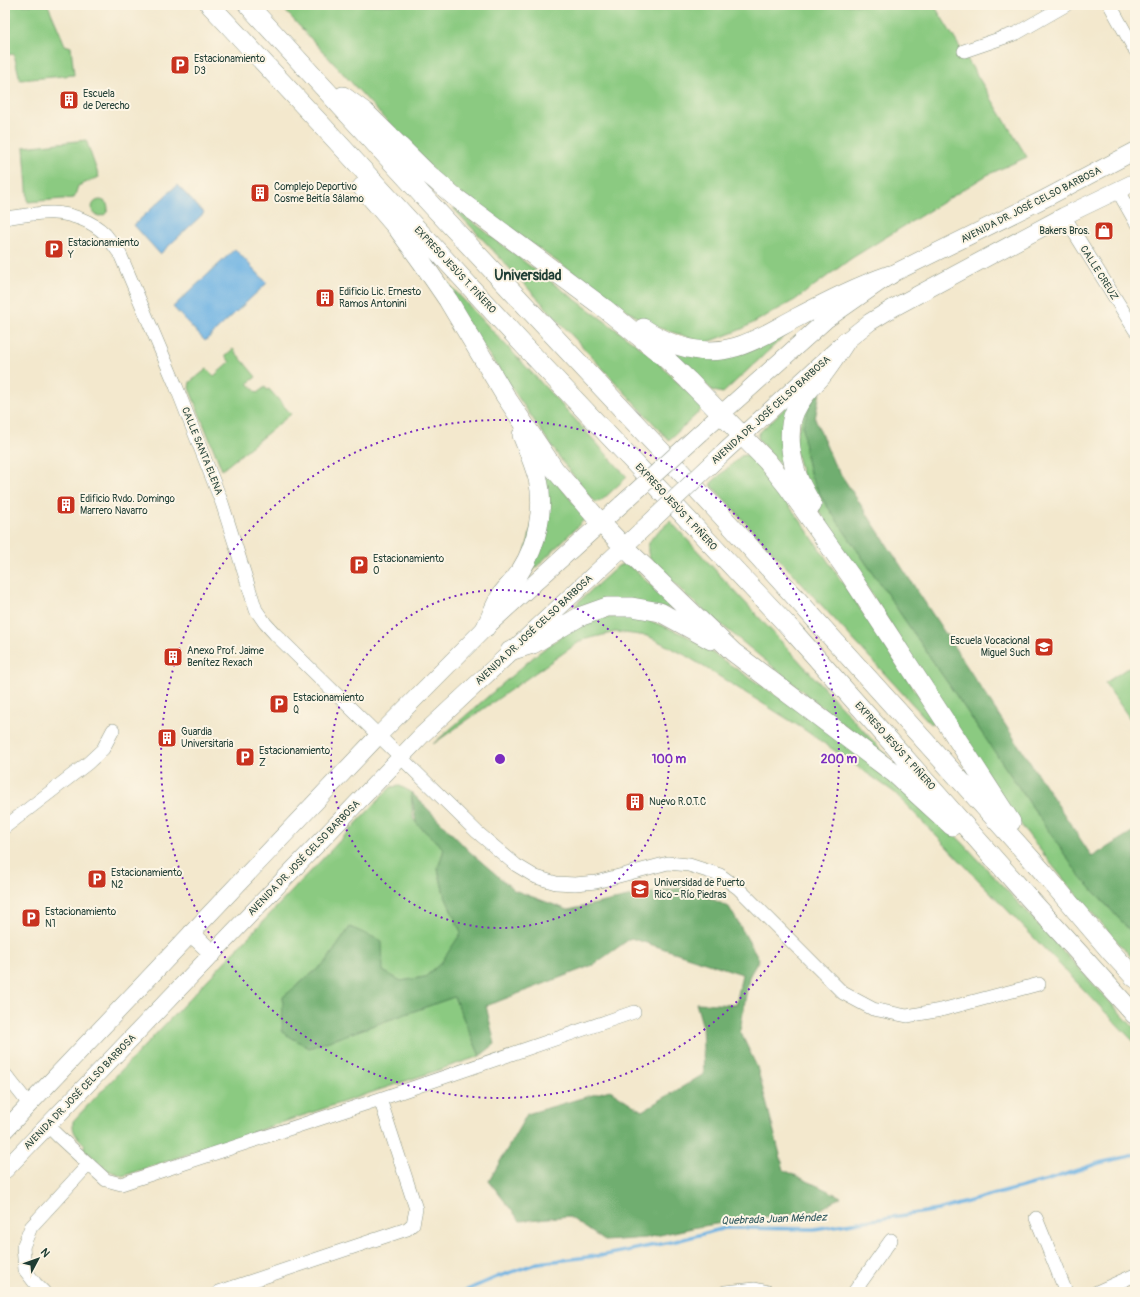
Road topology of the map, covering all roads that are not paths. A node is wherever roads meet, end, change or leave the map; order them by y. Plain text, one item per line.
1 (210, 5) edge
2 (248, 5) edge
3 (1066, 5) edge
4 (1110, 5) edge
5 (1135, 50) edge
6 (964, 51) dead end
7 (311, 73) junction
8 (320, 123) junction
9 (1135, 151) edge
10 (1135, 182) edge
11 (1118, 191) junction
12 (1064, 216) junction
13 (5, 218) edge
14 (1135, 221) edge
15 (890, 275) junction
16 (604, 308) junction
17 (1135, 330) edge
18 (846, 342) junction
19 (506, 397) junction
20 (721, 413) junction
21 (742, 436) junction
22 (601, 523) junction
23 (624, 547) junction
24 (850, 575) junction
25 (486, 627) junction
26 (510, 651) junction
27 (733, 652) junction
28 (113, 730) dead end
29 (378, 736) junction
30 (400, 757) junction
31 (5, 827) edge
32 (1044, 872) junction
33 (1021, 889) junction
34 (191, 933) junction
35 (213, 954) junction
36 (1135, 978) edge
37 (1039, 984) dead end
38 (634, 1012) dead end
39 (1135, 1015) edge
40 (5, 1074) edge
41 (380, 1099) junction
42 (29, 1104) junction
43 (48, 1126) junction
44 (5, 1130) edge
45 (88, 1165) junction
46 (5, 1170) edge
47 (1036, 1218) dead end
48 (891, 1240) dead end
49 (1135, 1275) edge
50 (44, 1292) edge
51 (219, 1292) edge
52 (725, 1292) edge
53 (768, 1292) edge
54 (854, 1292) edge
55 (1066, 1292) edge
56 (1097, 1292) edge

1 - 8 highway, EXPRESO JESÚS T. PIÑERO
2 - 7 highway
3 - 6 street
4 - 5 street
7 - 16 highway
7 - 32 highway
8 - 19 highway
8 - 33 highway, EXPRESO JESÚS T. PIÑERO
9 - 15 main road, AVENIDA DR. JOSÉ CELSO BARBOSA
10 - 11 main road, AVENIDA DR. JOSÉ CELSO BARBOSA
11 - 12 main road, AVENIDA DR. JOSÉ CELSO BARBOSA
11 - 14 street
12 - 17 street, CALLE CREUZ
12 - 18 main road, AVENIDA DR. JOSÉ CELSO BARBOSA
13 - 29 street, CALLE SANTA ELENA
15 - 16 highway
15 - 20 main road, AVENIDA DR. JOSÉ CELSO BARBOSA
16 - 20 highway
18 - 21 main road, AVENIDA DR. JOSÉ CELSO BARBOSA
18 - 24 highway
19 - 22 highway
19 - 25 highway
20 - 21 highway
20 - 22 main road, AVENIDA DR. JOSÉ CELSO BARBOSA, bridge
21 - 23 main road, AVENIDA DR. JOSÉ CELSO BARBOSA, bridge
21 - 24 highway
22 - 23 highway
22 - 25 main road, AVENIDA DR. JOSÉ CELSO BARBOSA
23 - 26 main road, AVENIDA DR. JOSÉ CELSO BARBOSA
23 - 27 highway
24 - 32 highway
25 - 29 main road, AVENIDA DR. JOSÉ CELSO BARBOSA
26 - 27 highway
26 - 30 main road, AVENIDA DR. JOSÉ CELSO BARBOSA
27 - 33 highway
28 - 31 street
29 - 30 street, CALLE SANTA ELENA
29 - 34 main road, AVENIDA DR. JOSÉ CELSO BARBOSA
30 - 35 main road, AVENIDA DR. JOSÉ CELSO BARBOSA
30 - 37 street, CALLE SANTA ELENA
32 - 36 highway
33 - 39 highway, EXPRESO JESÚS T. PIÑERO
34 - 35 main road
34 - 42 main road, AVENIDA DR. JOSÉ CELSO BARBOSA
35 - 43 main road, AVENIDA DR. JOSÉ CELSO BARBOSA
38 - 41 street
40 - 42 street
41 - 45 street
41 - 51 street
42 - 44 main road, AVENIDA DR. JOSÉ CELSO BARBOSA
43 - 45 street
43 - 46 main road, AVENIDA DR. JOSÉ CELSO BARBOSA
45 - 50 street
47 - 55 street
48 - 54 street
49 - 56 street
52 - 53 street

